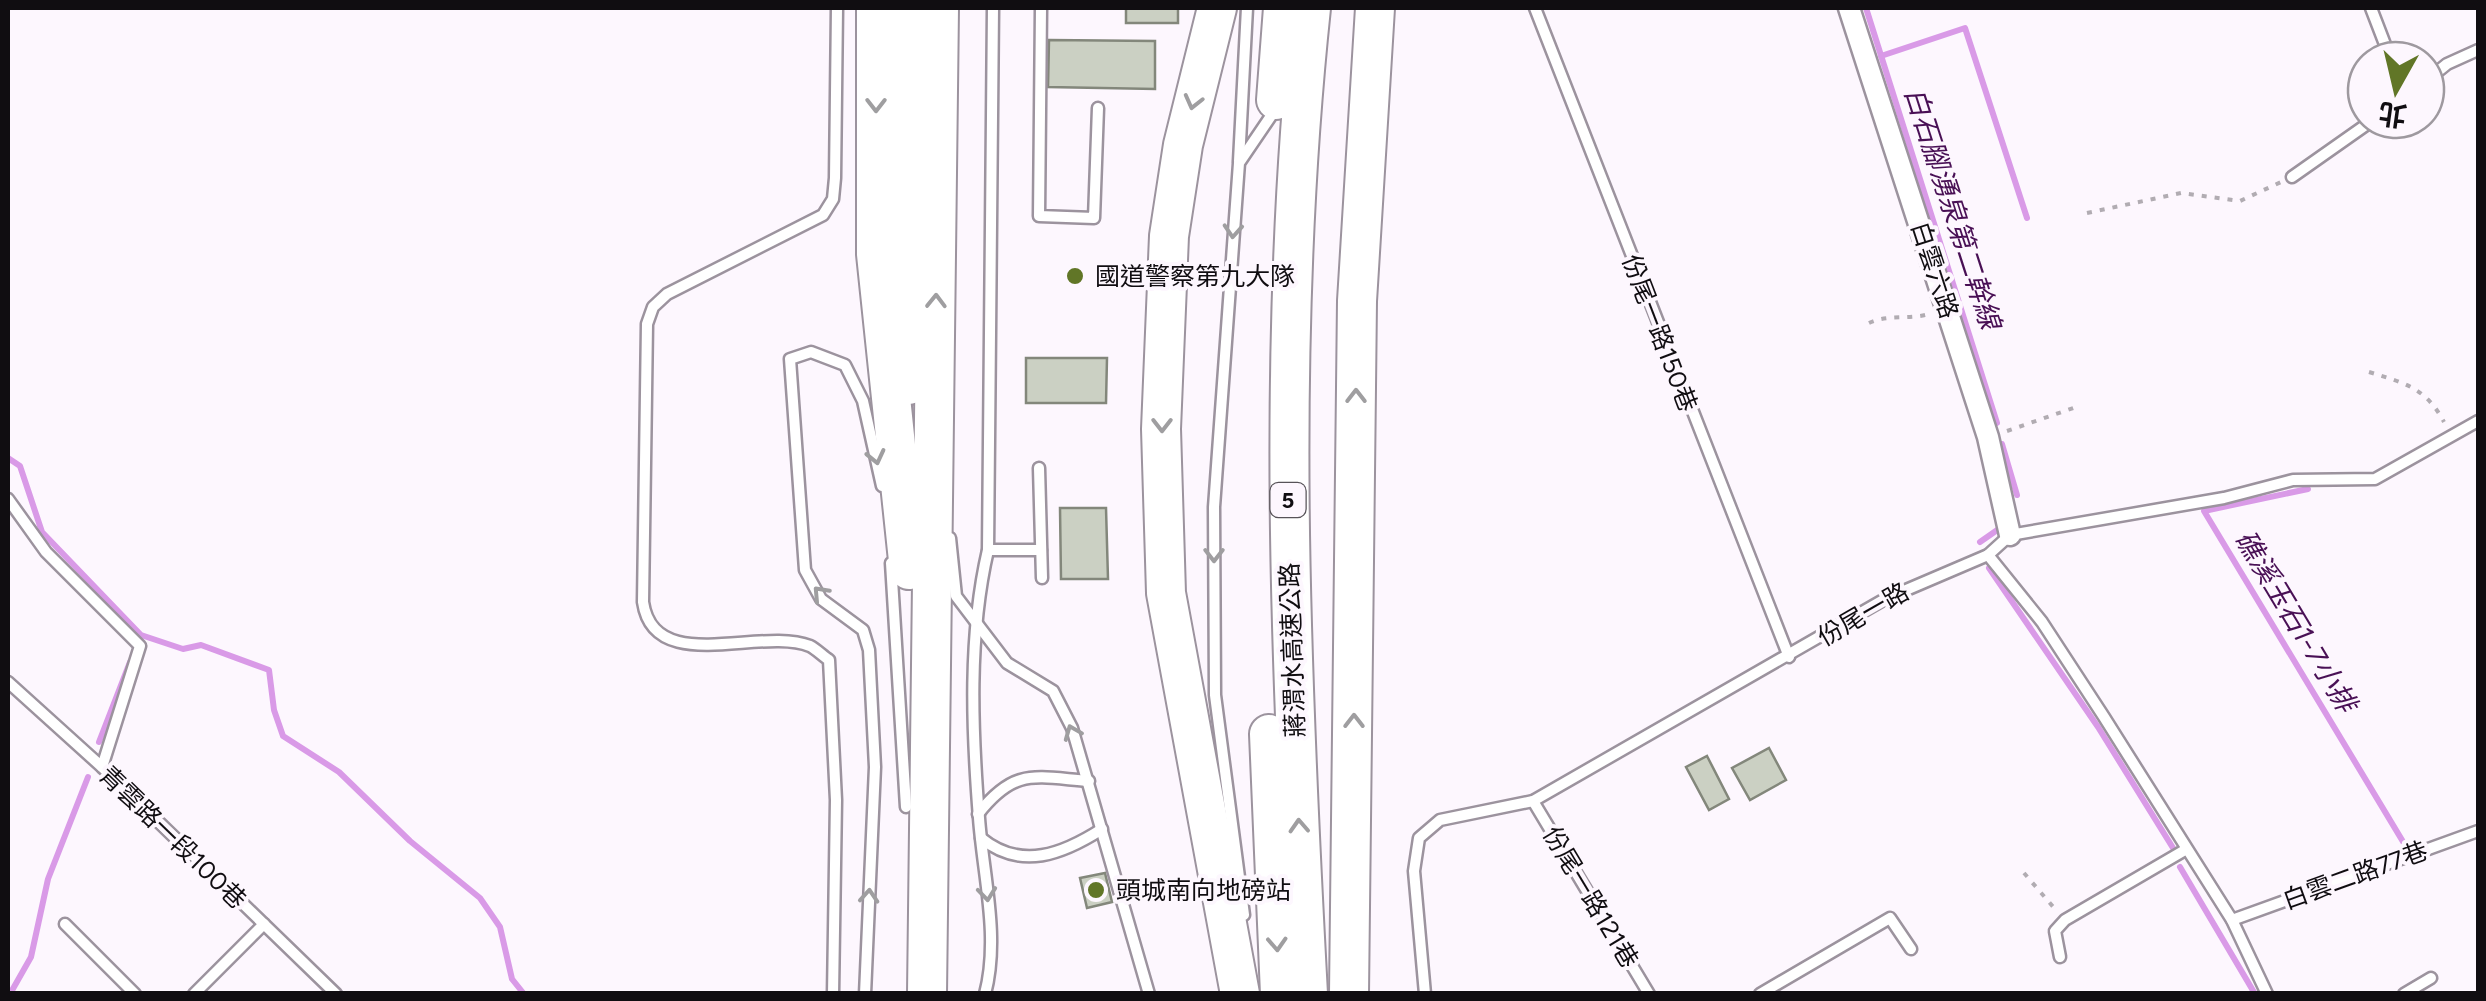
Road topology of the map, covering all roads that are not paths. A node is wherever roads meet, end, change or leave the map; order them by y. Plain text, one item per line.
1 (837, 8) edge
2 (876, 8) edge
3 (910, 8) edge
4 (939, 8) edge
5 (992, 8) edge
6 (1041, 8) edge
7 (1217, 8) edge
8 (1248, 8) edge
9 (1283, 8) edge
10 (1311, 8) edge
11 (1376, 8) edge
12 (1535, 8) edge
13 (1849, 8) edge
14 (2371, 8) edge
15 (2383, 40) edge
16 (2478, 50) edge
17 (2446, 66) edge
18 (1098, 108) dead end
19 (1275, 110) junction
20 (2346, 139) edge
21 (1238, 163) junction
22 (2292, 177) road end
23 (2478, 421) edge
24 (1039, 468) dead end
25 (934, 487) junction
26 (8, 499) edge
27 (886, 504) dead end
28 (2010, 536) junction
29 (988, 550) junction
30 (1040, 550) junction
31 (1988, 555) junction
32 (900, 563) junction
33 (1042, 578) dead end
34 (974, 622) junction
35 (1789, 657) junction
36 (8, 682) edge
37 (102, 767) junction
38 (1090, 781) junction
39 (1533, 800) junction
40 (978, 814) junction
41 (1102, 829) junction
42 (2478, 831) edge
43 (981, 838) junction
44 (2184, 850) junction
45 (2232, 920) junction
46 (1245, 923) dead end
47 (65, 924) dead end
48 (264, 924) junction
49 (1912, 950) dead end
50 (2060, 957) dead end
51 (2431, 978) dead end
52 (1241, 980) edge
53 (135, 994) edge
54 (194, 994) edge
55 (336, 994) edge
56 (833, 994) edge
57 (865, 994) edge
58 (902, 994) edge
59 (927, 994) edge
60 (985, 994) edge
61 (1149, 994) edge
62 (1280, 994) edge
63 (1308, 994) edge
64 (1349, 994) edge
65 (1425, 994) edge
66 (1649, 994) edge
67 (1760, 994) edge
68 (2267, 994) edge
69 (2404, 994) edge

1 - 56 lane
2 -> 32 highway
3 - 32 highway
25 -> 4 highway
5 - 29 lane
6 - 18 lane
7 -> 52 highway
8 - 21 lane
9 - 19 highway, 蔣渭水高速公路 / 5
63 -> 10 highway, 蔣渭水高速公路 / 5
64 -> 11 highway
12 - 35 lane, 份尾一路150巷
13 - 28 street, 白雲六路
14 - 15 lane
16 - 17 lane
19 - 21 lane
19 -> 62 highway, 蔣渭水高速公路 / 5
20 - 22 lane
21 -> 46 lane
23 - 28 lane
24 - 30 lane
25 - 34 lane
25 - 59 highway
26 - 37 lane
57 -> 27 lane
28 - 31 lane, 份尾一路
29 - 30 lane
29 - 34 lane
30 - 33 lane
31 - 35 lane, 份尾一路
31 - 44 lane
32 - 58 highway
38 -> 34 lane
34 - 40 lane
35 - 39 lane, 份尾一路
36 - 37 lane, 青雲路一段100巷
37 - 48 lane, 青雲路一段100巷
38 - 40 lane
38 - 41 lane
39 - 65 lane, 份尾一路
39 - 66 lane, 份尾一路121巷
40 - 43 lane
41 - 43 lane
41 - 61 lane
42 - 45 lane, 白雲二路77巷
43 -> 60 lane
44 - 45 lane
44 - 50 lane
45 - 68 lane
47 - 53 lane
48 - 54 lane
48 - 55 lane, 青雲路一段100巷
49 - 67 lane
51 - 69 lane

